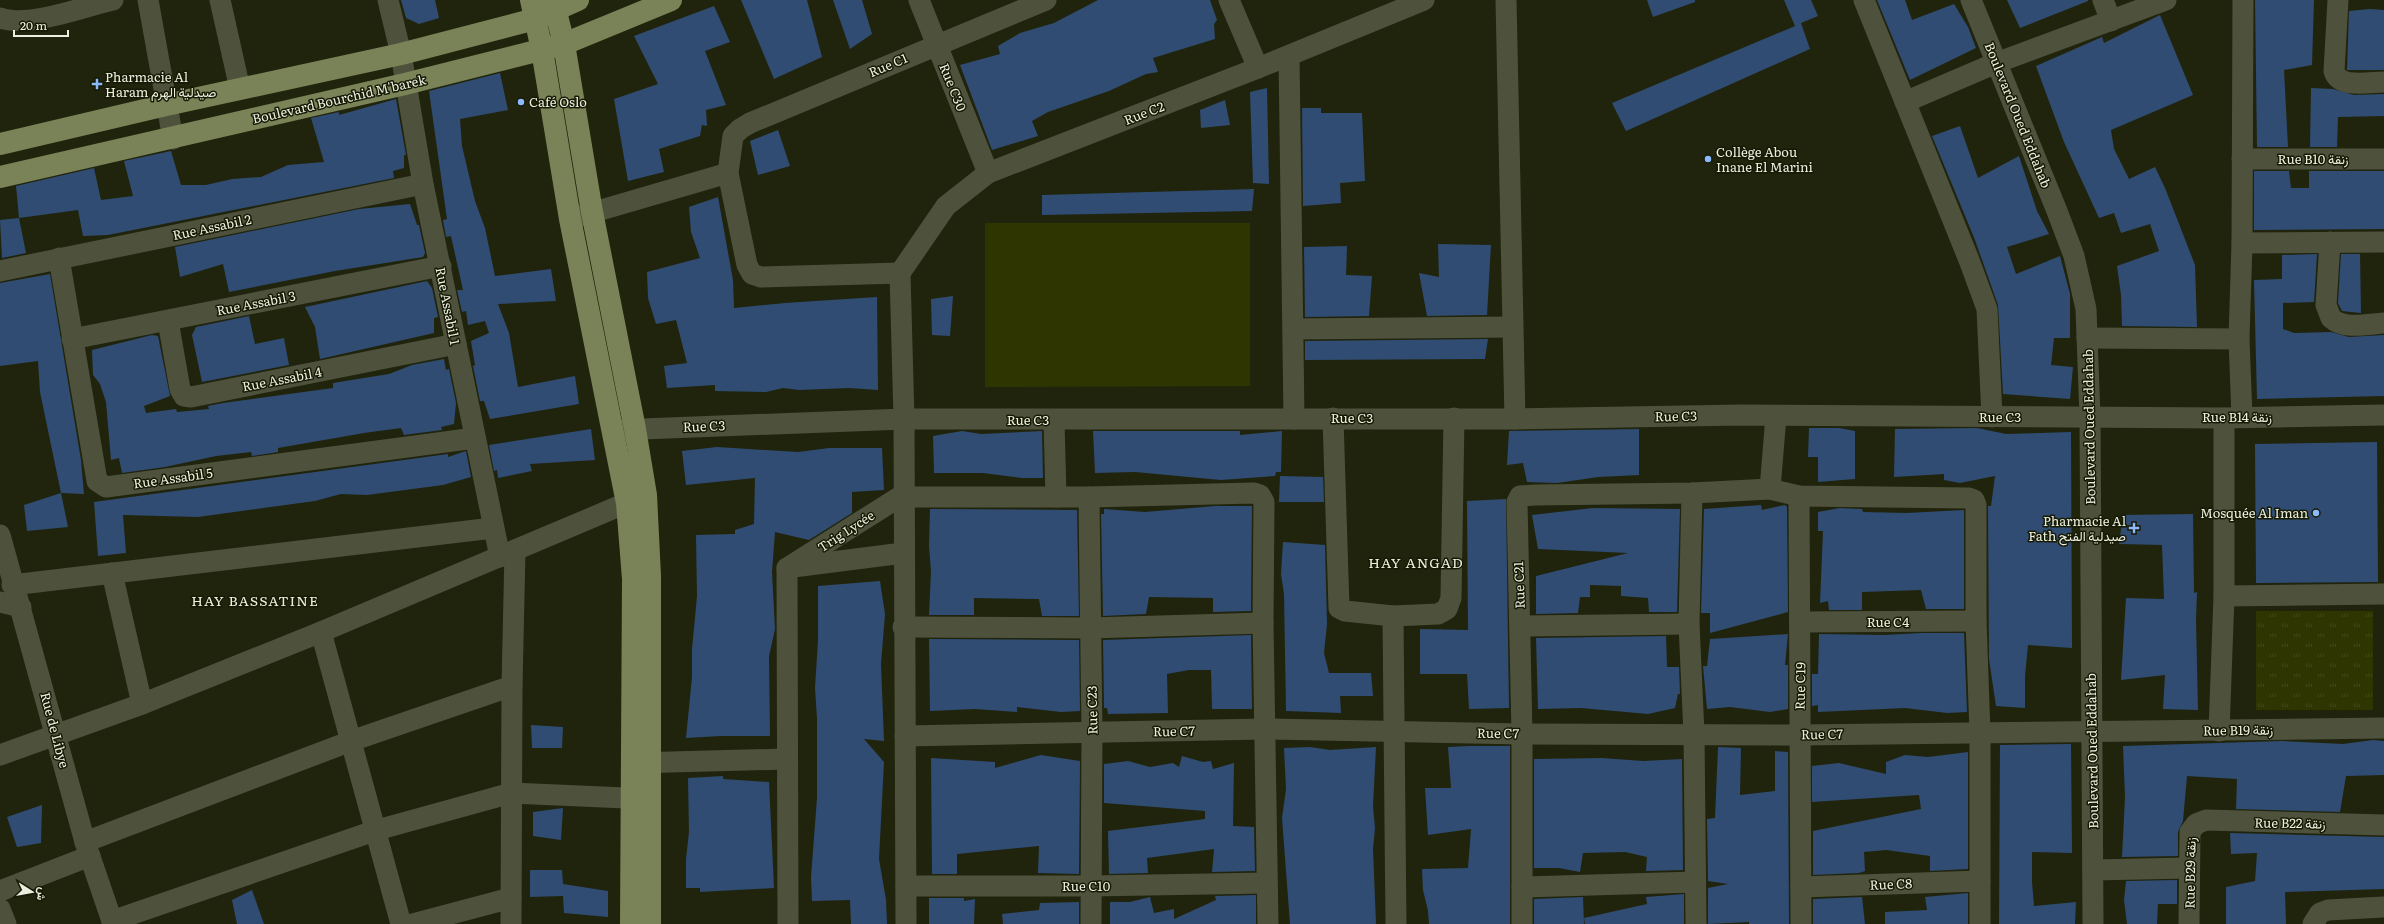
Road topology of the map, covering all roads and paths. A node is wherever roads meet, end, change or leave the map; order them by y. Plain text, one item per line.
1 (113, 0) edge
2 (148, 0) edge
3 (220, 0) edge
4 (388, 0) edge
5 (578, 0) edge
6 (672, 0) edge
7 (919, 0) edge
8 (1046, 0) edge
9 (1229, 0) edge
10 (1424, 0) edge
11 (1506, 0) edge
12 (1864, 0) edge
13 (1971, 0) edge
14 (2103, 0) edge
15 (2166, 0) edge
16 (2243, 0) edge
17 (2338, 0) edge
18 (78, 4) edge
19 (554, 5) edge
20 (533, 9) edge
21 (0, 18) edge
22 (2111, 21) junction
23 (564, 44) junction
24 (936, 45) junction
25 (542, 50) junction
26 (401, 54) junction
27 (1289, 56) junction
28 (1996, 62) junction
29 (1258, 68) junction
30 (2384, 82) edge
31 (405, 84) junction
32 (240, 89) junction
33 (1905, 102) junction
34 (166, 104) junction
35 (173, 138) junction
36 (0, 144) edge
37 (2242, 159) junction
38 (2384, 159) edge
39 (728, 173) junction
40 (988, 173) junction
41 (0, 177) edge
42 (423, 184) junction
43 (592, 212) junction
44 (570, 219) junction
45 (2330, 242) junction
46 (2384, 242) edge
47 (2242, 243) junction
48 (59, 258) junction
49 (440, 266) junction
50 (0, 271) edge
51 (900, 273) junction
52 (168, 321) junction
53 (2384, 323) edge
54 (1512, 327) junction
55 (1292, 329) junction
56 (72, 338) junction
57 (2087, 338) junction
58 (2239, 339) junction
59 (456, 344) junction
60 (2384, 415) edge
61 (1776, 416) junction
62 (1992, 417) junction
63 (2090, 417) junction
64 (1333, 418) junction
65 (1454, 418) junction
66 (2233, 418) junction
67 (904, 419) junction
68 (1294, 419) junction
69 (1515, 419) junction
70 (1054, 420) junction
71 (635, 429) junction
72 (613, 430) junction
73 (475, 438) junction
74 (1770, 489) junction
75 (1692, 493) junction
76 (904, 495) junction
77 (1799, 496) junction
78 (1056, 497) junction
79 (1089, 497) junction
80 (636, 499) junction
81 (493, 528) junction
82 (0, 535) edge
83 (903, 553) junction
84 (508, 554) junction
85 (787, 568) junction
86 (112, 573) junction
87 (12, 585) junction
88 (2384, 594) edge
89 (2224, 596) junction
90 (0, 602) edge
91 (21, 607) junction
92 (1393, 616) junction
93 (1800, 622) junction
94 (1976, 622) junction
95 (1263, 623) junction
96 (1689, 624) junction
97 (1521, 626) junction
98 (903, 627) junction
99 (1090, 628) junction
100 (321, 632) junction
101 (512, 686) junction
102 (142, 704) junction
103 (2384, 728) edge
104 (1265, 729) junction
105 (2091, 730) junction
106 (1393, 731) junction
107 (2219, 731) junction
108 (1092, 733) junction
109 (1980, 733) junction
110 (1522, 734) junction
111 (1694, 734) junction
112 (1799, 735) junction
113 (57, 736) junction
114 (905, 736) junction
115 (351, 741) junction
116 (0, 755) edge
117 (787, 759) junction
118 (642, 763) junction
119 (511, 793) junction
120 (642, 799) junction
121 (2196, 824) joint
122 (2384, 825) edge
123 (377, 830) junction
124 (88, 849) junction
125 (2189, 868) junction
126 (2093, 870) junction
127 (1980, 881) junction
128 (1695, 882) junction
129 (1267, 883) junction
130 (906, 886) junction
131 (1091, 886) junction
132 (1522, 887) junction
133 (1801, 887) junction
134 (0, 891) edge
135 (511, 898) junction
136 (2384, 907) edge
137 (0, 909) edge
138 (112, 923) edge
139 (6, 924) edge
140 (401, 924) edge
141 (413, 924) edge
142 (511, 924) edge
143 (631, 924) edge
144 (650, 924) edge
145 (788, 924) edge
146 (906, 924) edge
147 (1091, 924) edge
148 (1268, 924) edge
149 (1396, 924) edge
150 (1522, 924) edge
151 (1696, 924) edge
152 (1800, 924) edge
153 (1980, 924) edge
154 (2093, 924) edge
155 (2189, 924) edge
156 (2313, 924) edge

1 - 18 street
2 - 34 street
3 - 32 street
4 - 26 street, Rue Assabil 1
5 - 19 main road
6 - 23 main road, Boulevard Bourchid M'barek
7 - 24 street, Rue C30
8 - 24 street, Rue C1
9 - 29 street
10 - 27 street, Rue C2
11 - 54 street
12 - 33 street
13 - 28 street, Boulevard Oued Eddahab
14 - 22 street
15 - 22 street
16 - 37 street
17 - 30 street
18 - 21 street
19 - 20 main road
19 - 23 main road
20 - 25 main road
20 - 26 main road
22 - 28 street
23 - 25 main road, Boulevard Bourchid M'barek
23 - 43 main road
24 - 39 street, Rue C1
24 - 40 street, Rue C30
25 - 31 main road, Boulevard Bourchid M'barek
25 - 44 main road
26 - 31 street, Rue Assabil 1
26 - 32 main road
27 - 29 street, Rue C2
27 - 55 street
28 - 33 street
28 - 57 street, Boulevard Oued Eddahab
29 - 40 street, Rue C2
31 - 35 main road, Boulevard Bourchid M'barek
31 - 42 street, Rue Assabil 1
32 - 34 main road
33 - 62 street
34 - 35 street
34 - 36 main road
35 - 41 main road, Boulevard Bourchid M'barek
37 - 38 street, Rue B10 زنقة
37 - 47 street
39 - 43 street
39 - 51 street
40 - 51 street, Rue C2
42 - 48 street, Rue Assabil 2
42 - 49 street, Rue Assabil 1
43 - 44 street
43 - 71 main road
44 - 72 main road
45 - 46 street
45 - 47 street
45 - 53 street
47 - 58 street
48 - 50 street, Rue Assabil 2
48 - 56 street, Rue Assabil 5
49 - 52 street, Rue Assabil 3
49 - 59 street, Rue Assabil 1
51 - 67 street
52 - 56 street, Rue Assabil 3
52 - 59 street, Rue Assabil 4
54 - 55 street
54 - 69 street
55 - 68 street
56 - 73 street, Rue Assabil 5
57 - 58 street
57 - 63 street, Boulevard Oued Eddahab
58 - 66 street
59 - 73 street, Rue Assabil 1
60 - 66 street, Rue B14 زنقة
61 - 62 street, Rue C3
61 - 69 street, Rue C3
61 - 74 street
62 - 63 street, Rue C3
63 - 66 street, Rue B14 زنقة
63 - 105 street, Boulevard Oued Eddahab
64 - 65 street, Rue C3
64 - 68 street, Rue C3
64 - 92 street
65 - 69 street, Rue C3
65 - 92 street
66 - 89 street
67 - 70 street, Rue C3
67 - 71 street, Rue C3
67 - 76 street
68 - 70 street, Rue C3
70 - 78 street
71 - 72 street, Rue C3
71 - 80 main road
72 - 80 main road
73 - 81 street, Rue Assabil 1
74 - 75 street, Rue C21
74 - 77 street, Rue C21
75 - 96 street
75 - 97 street, Rue C21
76 - 78 street
76 - 83 street
76 - 85 street, Trig Lycée
77 - 93 street, Rue C19
77 - 94 street, Rue C21
78 - 79 street
79 - 95 street
79 - 99 street, Rue C23
80 - 84 street
80 - 118 main road
81 - 84 street, Rue Assabil 1
81 - 86 street
82 - 87 street, Rue de Libye
83 - 85 street
83 - 98 street
84 - 100 street
84 - 101 street, Rue Assabil 1
85 - 117 street
86 - 87 street
86 - 102 street
87 - 91 street, Rue de Libye
88 - 89 street
89 - 107 street
90 - 91 street
91 - 113 street, Rue de Libye
92 - 106 street
93 - 94 street, Rue C4
93 - 112 street, Rue C19
94 - 109 street
95 - 99 street
95 - 104 street
96 - 97 street
96 - 111 street
97 - 110 street, Rue C21
98 - 99 street
98 - 114 street
99 - 108 street, Rue C23
100 - 102 street
100 - 115 street
101 - 115 street
101 - 119 street, Rue Assabil 1
102 - 113 street
103 - 107 street, Rue B19 زنقة
104 - 106 street, Rue C7
104 - 108 street, Rue C7
104 - 129 street
105 - 107 street, Rue B19 زنقة
105 - 109 street, Rue C7
105 - 126 street, Boulevard Oued Eddahab
106 - 110 street, Rue C7
106 - 149 street
108 - 114 street, Rue C7
108 - 131 street, Rue C23
109 - 112 street, Rue C7
109 - 127 street
110 - 111 street, Rue C7
110 - 132 street, Rue C21
111 - 112 street, Rue C7
111 - 128 street
112 - 133 street, Rue C19
113 - 116 street
113 - 124 street, Rue de Libye
114 - 130 street
115 - 123 street
115 - 124 street
117 - 118 street
117 - 145 street
118 - 120 main road
119 - 120 street
119 - 123 street
119 - 135 street, Rue Assabil 1
120 - 143 main road
120 - 144 main road
121 - 122 street, Rue B22 زنقة
121 - 125 street, Rue B29 زنقة
123 - 138 street
123 - 140 street
124 - 134 street
124 - 138 street, Rue de Libye
125 - 126 street
125 - 155 street, Rue B29 زنقة
126 - 154 street, Boulevard Oued Eddahab
127 - 133 street, Rue C8
127 - 153 street
128 - 132 street
128 - 151 street
129 - 131 street, Rue C10
129 - 148 street
130 - 131 street, Rue C10
130 - 146 street
131 - 147 street, Rue C23
132 - 150 street, Rue C21
133 - 152 street, Rue C19
135 - 141 street
135 - 142 street, Rue Assabil 1
136 - 156 street
137 - 139 street

